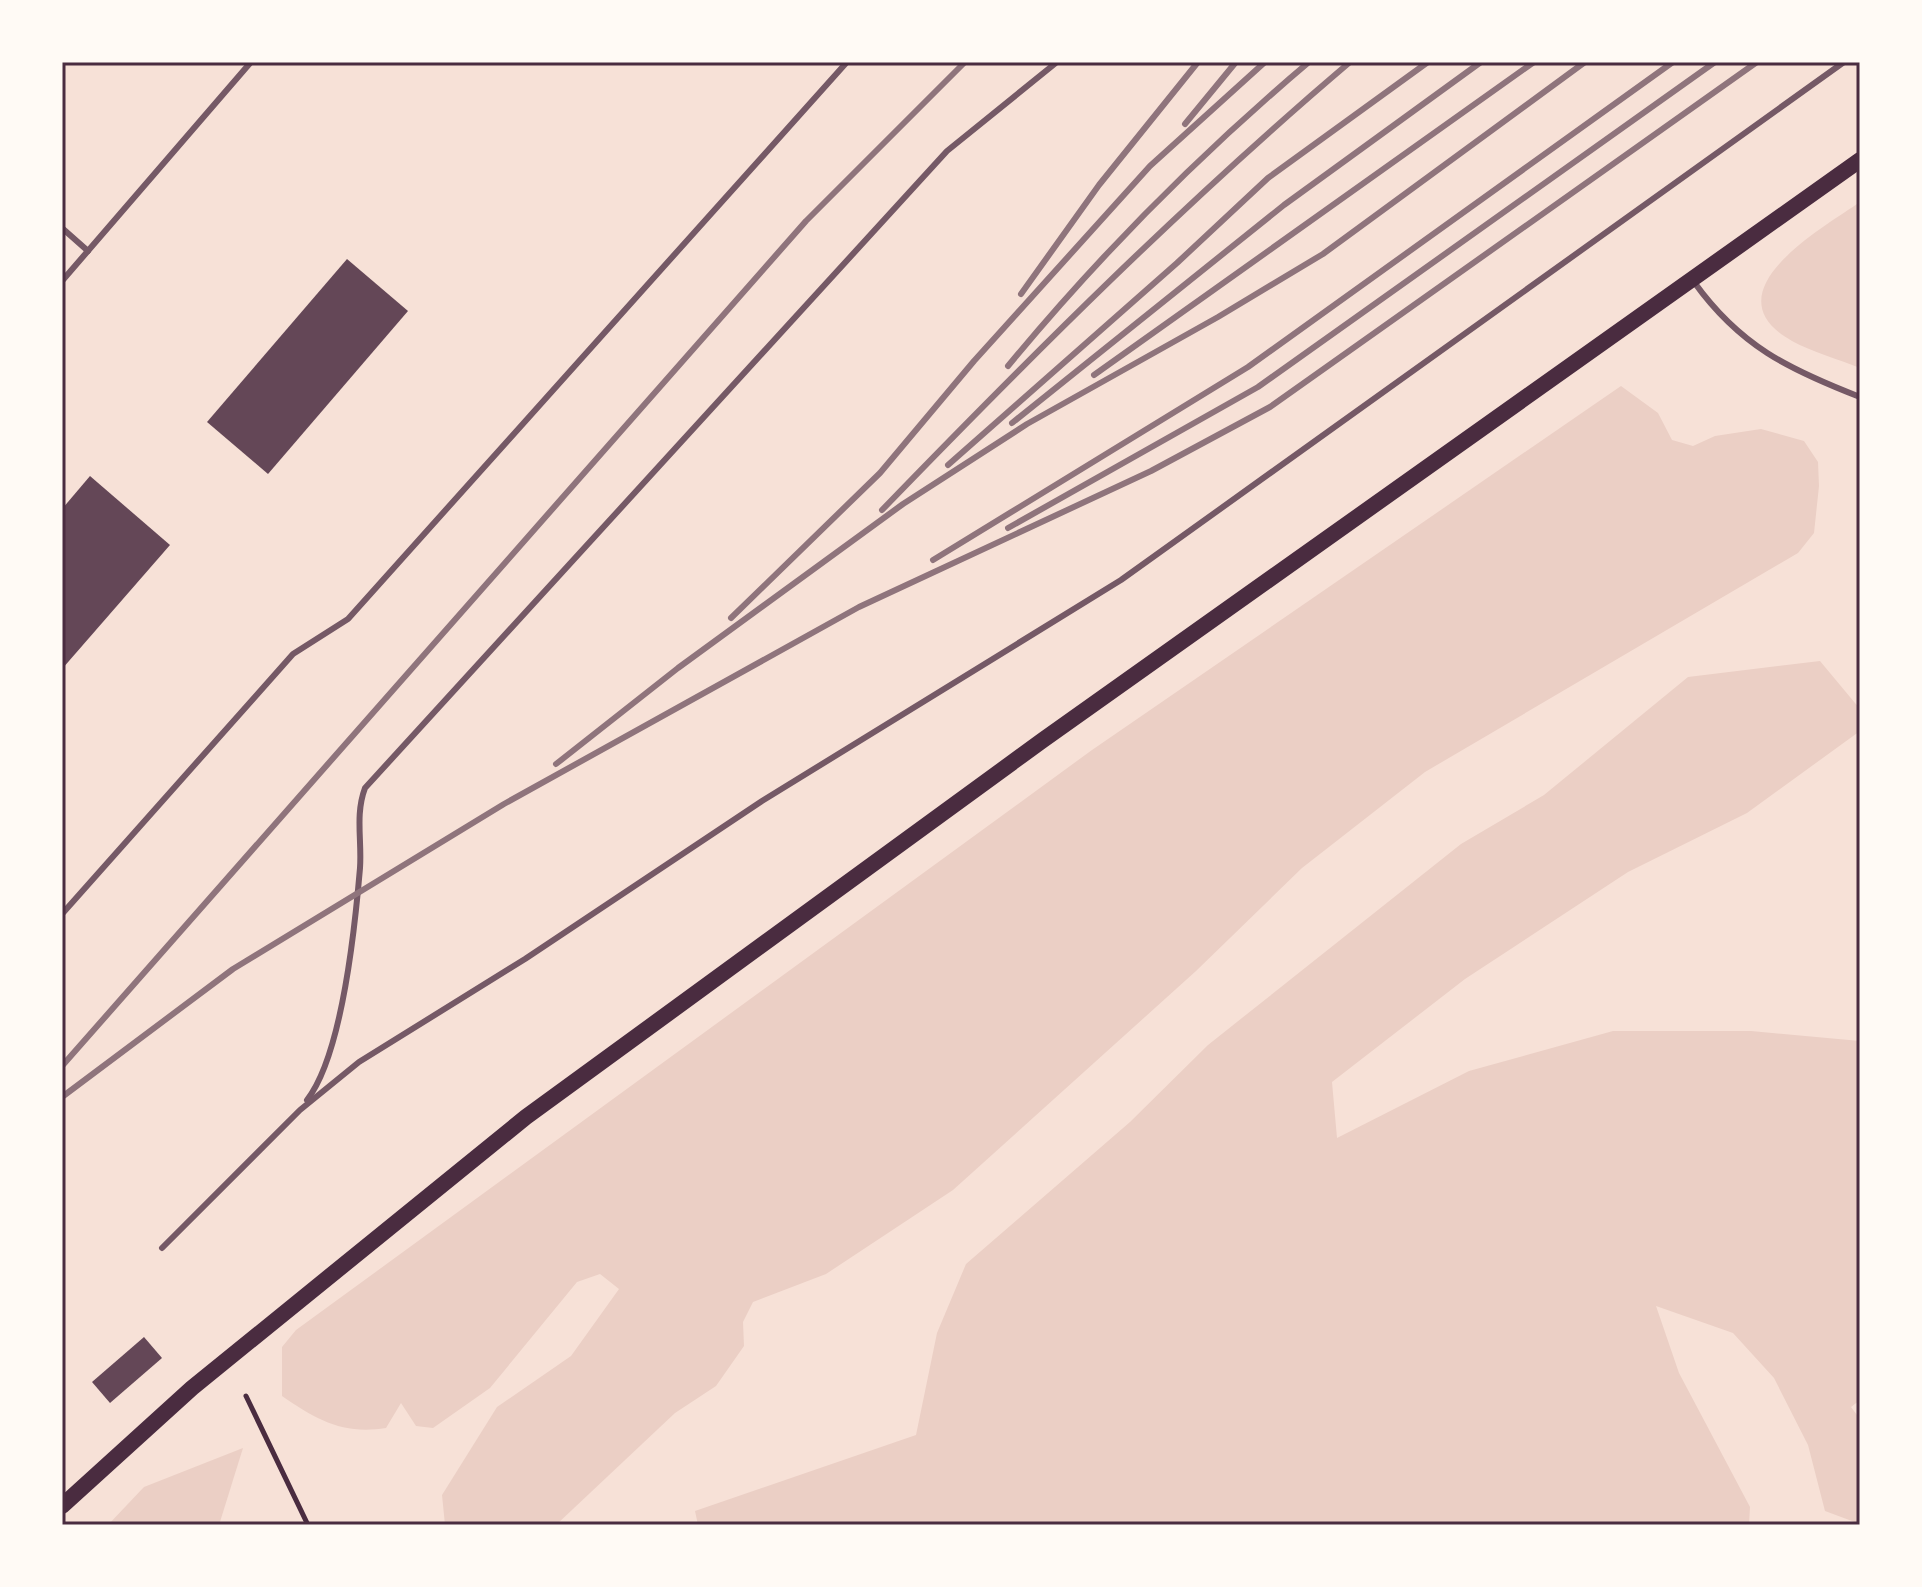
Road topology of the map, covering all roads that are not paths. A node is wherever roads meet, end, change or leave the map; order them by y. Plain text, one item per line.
1 (251, 62) edge
2 (847, 62) edge
3 (1057, 62) edge
4 (1844, 62) edge
5 (1860, 160) edge
6 (62, 228) edge
7 (88, 251) junction
8 (1692, 279) junction
9 (62, 281) edge
10 (1860, 397) edge
11 (62, 914) edge
12 (300, 1110) junction
13 (162, 1248) dead end
14 (62, 1506) edge

1 - 7 lane
2 - 11 lane
3 - 12 lane
4 - 12 lane
5 - 8 main road
6 - 7 lane
7 - 9 lane
8 - 10 lane
8 - 14 main road
12 - 13 lane

